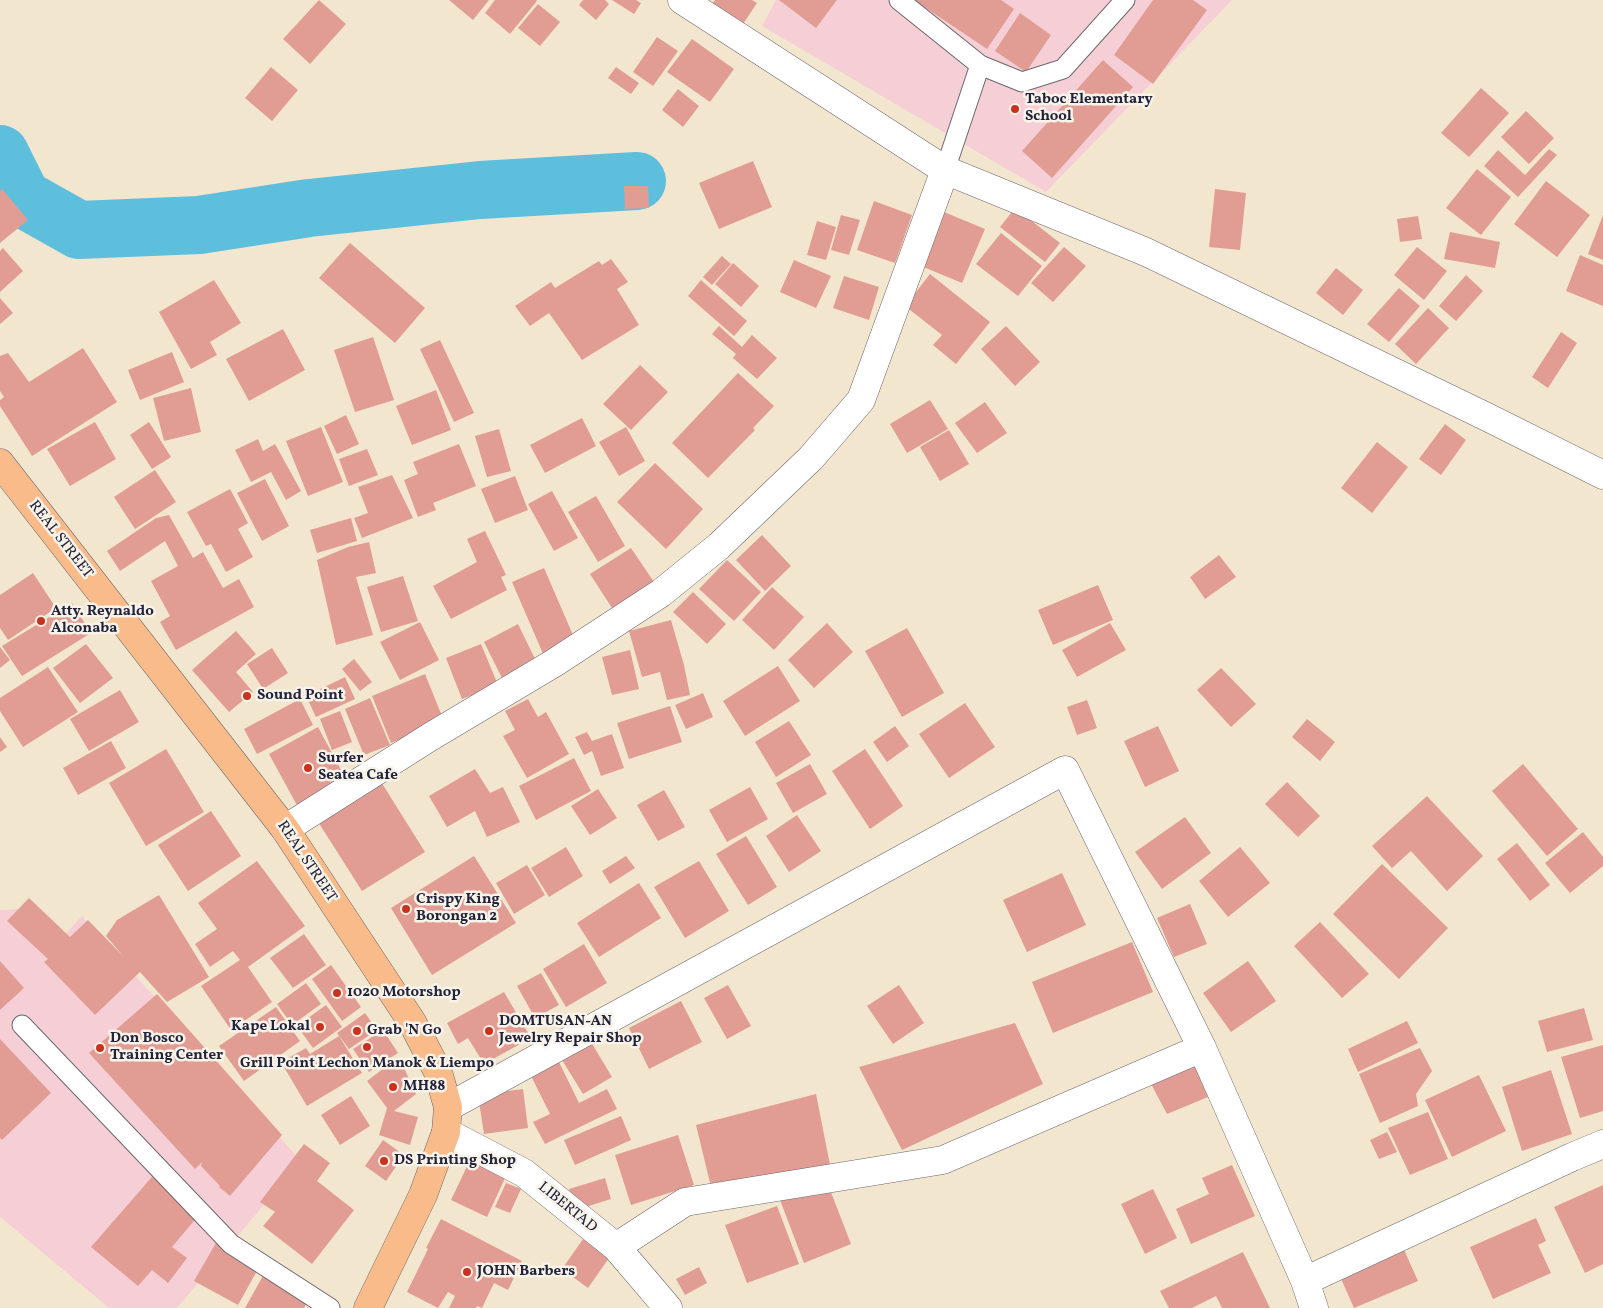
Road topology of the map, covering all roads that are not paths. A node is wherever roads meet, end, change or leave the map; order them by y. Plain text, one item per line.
1 (682, 0) edge
2 (900, 0) edge
3 (1126, 0) edge
4 (980, 65) junction
5 (945, 170) junction
6 (0, 463) edge
7 (1603, 475) edge
8 (286, 829) junction
9 (22, 1025) dead end
10 (1202, 1048) junction
11 (447, 1119) junction
12 (1603, 1144) edge
13 (616, 1247) junction
14 (1305, 1282) junction
15 (330, 1308) edge
16 (368, 1308) edge
17 (668, 1308) edge
18 (1314, 1308) edge

1 - 5 street
2 - 4 lane
3 - 4 lane
4 - 5 lane
5 - 7 street
5 - 8 street
6 - 8 main road, REAL STREET
8 - 11 main road, REAL STREET
9 - 15 lane
10 - 11 street
10 - 13 street
10 - 14 street
11 - 13 street, LIBERTAD
11 - 16 main road
12 - 14 street
13 - 17 street, LIBERTAD
14 - 18 street

